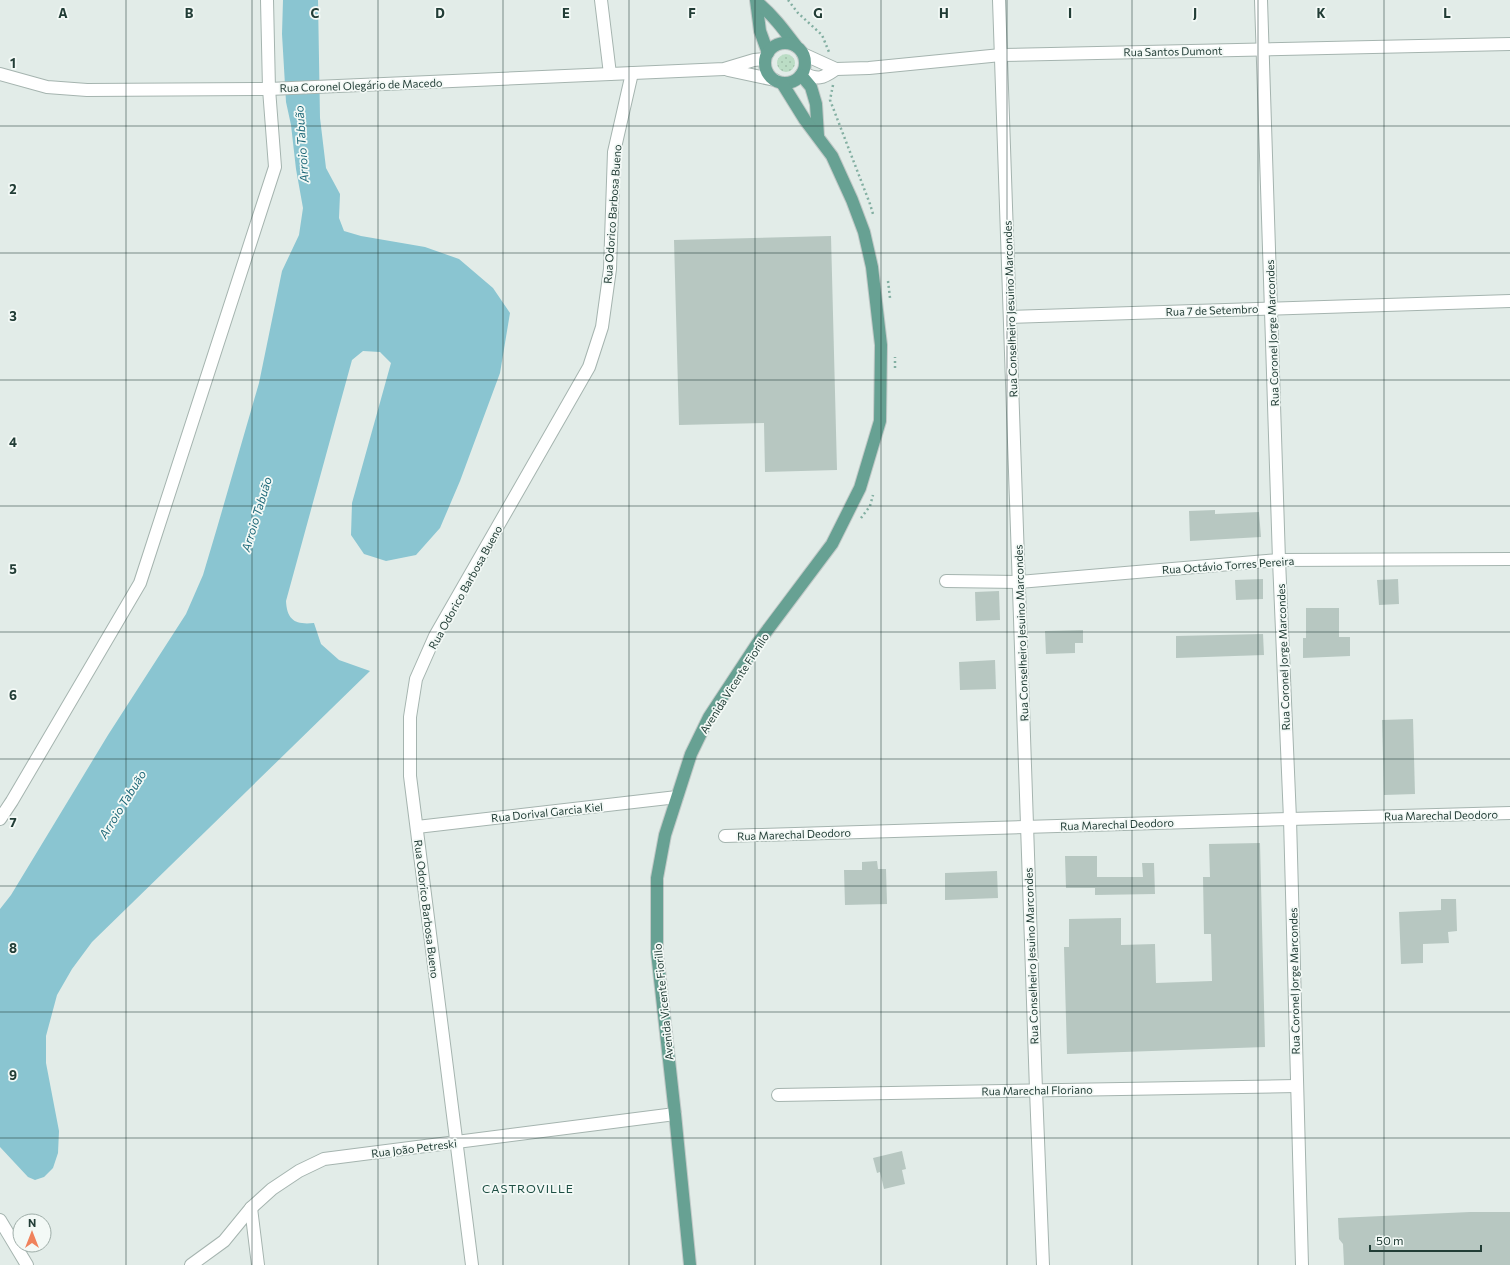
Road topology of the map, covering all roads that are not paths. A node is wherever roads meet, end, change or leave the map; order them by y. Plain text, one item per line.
1 (267, 0) edge
2 (601, 0) edge
3 (999, 0) edge
4 (1261, 0) edge
5 (757, 1) edge
6 (1510, 44) edge
7 (1263, 49) junction
8 (800, 50) junction
9 (1001, 55) junction
10 (766, 56) junction
11 (724, 69) junction
12 (836, 69) junction
13 (632, 73) junction
14 (0, 74) edge
15 (610, 74) junction
16 (802, 74) junction
17 (779, 82) junction
18 (274, 89) junction
19 (818, 136) junction
20 (1510, 301) edge
21 (1271, 309) junction
22 (1010, 317) junction
23 (1510, 559) edge
24 (1279, 560) junction
25 (946, 582) dead end
26 (1019, 582) junction
27 (677, 797) junction
28 (1510, 813) edge
29 (0, 819) edge
30 (1290, 819) junction
31 (417, 826) junction
32 (1027, 828) junction
33 (725, 836) dead end
34 (1296, 1086) junction
35 (1036, 1090) junction
36 (778, 1095) dead end
37 (675, 1114) junction
38 (456, 1143) junction
39 (252, 1208) junction
40 (0, 1220) edge
41 (27, 1265) edge
42 (191, 1265) edge
43 (258, 1265) edge
44 (472, 1265) edge
45 (690, 1265) edge
46 (1043, 1265) edge
47 (1302, 1265) edge

1 - 18 street
2 - 15 street
3 - 9 street, Rua Conselheiro Jesuino Marcondes
4 - 7 street, Rua Coronel Jorge Marcondes
5 - 8 main road
5 - 10 main road
6 - 7 street, Rua Santos Dumont
7 - 9 street, Rua Santos Dumont
7 - 21 street, Rua Coronel Jorge Marcondes
8 - 10 main road
8 - 12 street
8 - 16 main road
9 - 12 street, Rua Santos Dumont
9 - 22 street, Rua Conselheiro Jesuino Marcondes
10 - 11 street
10 - 17 main road
11 - 13 street, Rua Coronel Olegário de Macedo
11 - 17 street
12 - 16 street
13 - 15 street, Rua Coronel Olegário de Macedo
13 - 31 street, Rua Odorico Barbosa Bueno
14 - 18 street, Rua Coronel Olegário de Macedo
15 - 18 street, Rua Coronel Olegário de Macedo
16 - 17 main road
16 - 19 main road
17 - 19 main road, Avenida Vicente Fiorillo
18 - 29 street
19 - 27 main road, Avenida Vicente Fiorillo
20 - 21 street, Rua 7 de Setembro
21 - 22 street, Rua 7 de Setembro
21 - 24 street, Rua Coronel Jorge Marcondes
22 - 26 street, Rua Conselheiro Jesuino Marcondes
23 - 24 street, Rua Octávio Torres Pereira
24 - 26 street, Rua Octávio Torres Pereira
24 - 30 street, Rua Coronel Jorge Marcondes
25 - 26 street, Rua Octávio Torres Pereira
26 - 32 street, Rua Conselheiro Jesuino Marcondes
27 - 31 street, Rua Dorival Garcia Kiel
27 - 37 main road, Avenida Vicente Fiorillo
28 - 30 street, Rua Marechal Deodoro
30 - 32 street, Rua Marechal Deodoro
30 - 34 street, Rua Coronel Jorge Marcondes
31 - 38 street, Rua Odorico Barbosa Bueno
32 - 33 street, Rua Marechal Deodoro
32 - 35 street, Rua Conselheiro Jesuino Marcondes
34 - 35 street, Rua Marechal Floriano
34 - 47 street, Rua Coronel Jorge Marcondes
35 - 36 street, Rua Marechal Floriano
35 - 46 street, Rua Conselheiro Jesuino Marcondes
37 - 38 street, Rua João Petreski
37 - 45 main road, Avenida Vicente Fiorillo
38 - 39 street, Rua João Petreski
38 - 44 street, Rua Odorico Barbosa Bueno
39 - 42 street, Rua João Petreski
39 - 43 street
40 - 41 street

